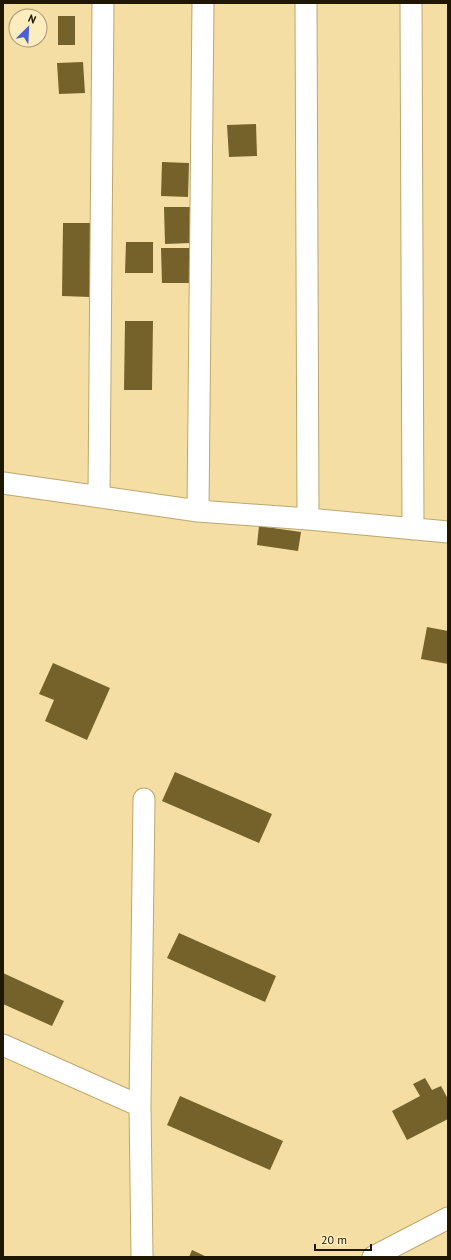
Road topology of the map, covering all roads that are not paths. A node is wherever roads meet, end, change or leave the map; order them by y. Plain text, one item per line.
1 (103, 3) edge
2 (203, 3) edge
3 (306, 3) edge
4 (411, 3) edge
5 (3, 483) edge
6 (99, 496) junction
7 (198, 511) junction
8 (308, 519) junction
9 (414, 529) junction
10 (448, 532) edge
11 (144, 799) dead end
12 (3, 1045) edge
13 (140, 1106) junction
14 (448, 1218) edge
15 (142, 1257) edge
16 (373, 1257) edge

1 - 6 street
2 - 7 street
3 - 8 street
4 - 9 street
5 - 6 street
6 - 7 street
7 - 8 street
8 - 9 street
9 - 10 street
11 - 13 street
12 - 13 street
13 - 15 street
14 - 16 street

